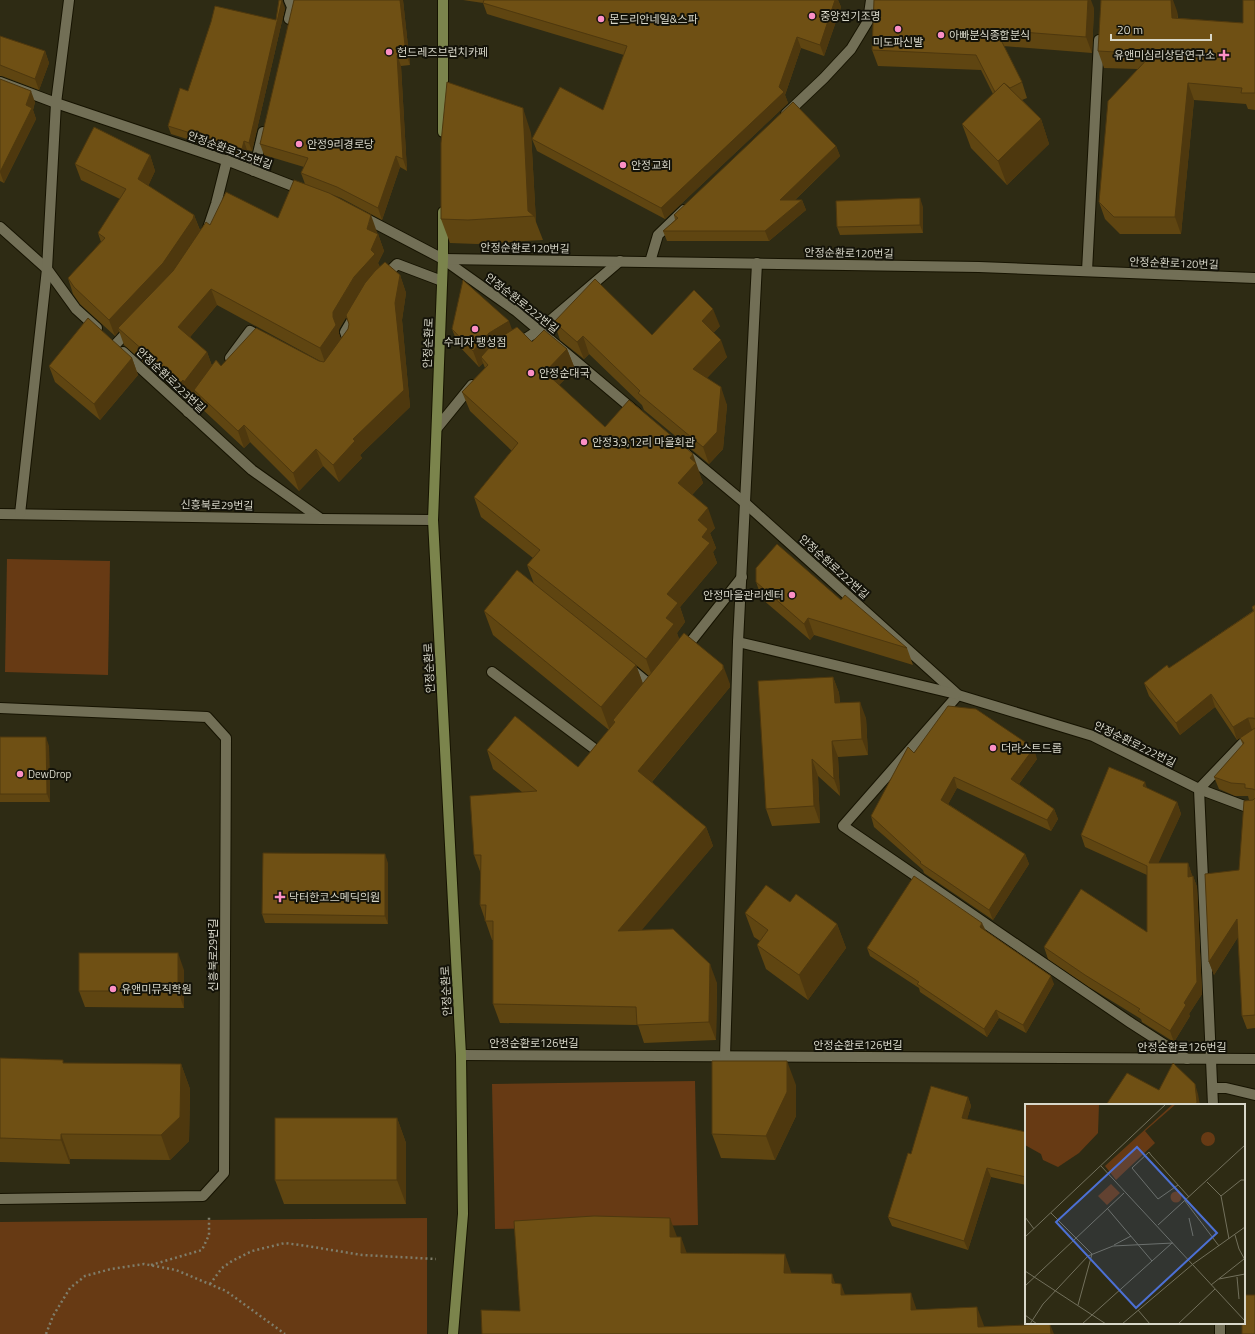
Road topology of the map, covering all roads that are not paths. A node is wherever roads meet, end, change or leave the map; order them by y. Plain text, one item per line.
1 (69, 0) edge
2 (289, 0) edge
3 (443, 0) edge
4 (871, 0) edge
5 (287, 29) edge
6 (1100, 32) edge
7 (0, 82) edge
8 (56, 103) junction
9 (266, 119) edge
10 (778, 122) edge
11 (443, 141) edge
12 (227, 160) junction
13 (254, 171) junction
14 (310, 193) edge
15 (692, 203) edge
16 (443, 204) edge
17 (352, 211) edge
18 (0, 228) edge
19 (201, 244) edge
20 (443, 259) junction
21 (620, 261) junction
22 (650, 262) junction
23 (757, 263) junction
24 (47, 269) junction
25 (1087, 271) junction
26 (1255, 278) edge
27 (442, 281) junction
28 (377, 284) edge
29 (359, 308) edge
30 (137, 322) edge
31 (539, 330) junction
32 (110, 340) junction
33 (270, 342) edge
34 (506, 351) edge
35 (341, 355) edge
36 (222, 368) edge
37 (481, 375) edge
38 (212, 381) edge
39 (188, 412) junction
40 (642, 417) edge
41 (437, 428) junction
42 (679, 447) edge
43 (745, 503) junction
44 (0, 514) edge
45 (20, 514) junction
46 (321, 519) junction
47 (433, 520) junction
48 (742, 577) junction
49 (738, 642) junction
50 (678, 658) edge
51 (624, 664) edge
52 (492, 672) dead end
53 (654, 688) edge
54 (958, 695) junction
55 (0, 708) edge
56 (1255, 736) edge
57 (610, 741) edge
58 (1200, 789) junction
59 (1255, 807) edge
60 (461, 1055) junction
61 (725, 1056) junction
62 (1187, 1059) junction
63 (1255, 1059) edge
64 (1212, 1060) junction
65 (1213, 1088) junction
66 (1255, 1095) edge
67 (1213, 1104) edge
68 (0, 1199) edge
69 (453, 1334) edge

1 - 8 street
2 - 5 street
3 - 11 street
4 - 10 street
6 - 25 street
7 - 8 street, 안정순환로225번길
8 - 12 street, 안정순환로225번길
8 - 24 street
9 - 13 street
12 - 13 street, 안정순환로225번길
12 - 19 street
13 - 14 street, 안정순환로225번길
15 - 22 street
16 - 20 street, 안정순환로
17 - 20 street
18 - 24 street, 안정순환로223번길
20 - 21 street, 안정순환로120번길
20 - 27 street, 안정순환로
20 - 31 street, 안정순환로222번길
21 - 22 street, 안정순환로120번길
21 - 31 street
22 - 23 street, 안정순환로120번길
23 - 25 street, 안정순환로120번길
23 - 43 street
24 - 32 street, 안정순환로223번길
24 - 45 street
25 - 26 street, 안정순환로120번길
27 - 28 street
27 - 41 street, 안정순환로
29 - 35 street
30 - 32 street
31 - 34 street
31 - 40 street, 안정순환로222번길
32 - 39 street, 안정순환로223번길
33 - 36 street
37 - 41 street
38 - 39 street
39 - 46 street, 안정순환로223번길
41 - 47 street, 안정순환로
42 - 43 street, 안정순환로222번길
43 - 48 street
43 - 54 street, 안정순환로222번길
44 - 45 street, 신흥북로29번길
45 - 46 street, 신흥북로29번길
46 - 47 street, 신흥북로29번길
47 - 60 street, 안정순환로
48 - 49 street
48 - 50 street
49 - 54 street
49 - 61 street
51 - 53 street
52 - 57 street
54 - 58 street, 안정순환로222번길
54 - 62 street
55 - 68 street, 신흥북로29번길
56 - 58 street
58 - 59 street, 안정순환로222번길
58 - 64 street
60 - 61 street, 안정순환로126번길
60 - 69 street, 안정순환로
61 - 62 street, 안정순환로126번길
62 - 64 street, 안정순환로126번길
63 - 64 street, 안정순환로126번길
64 - 65 street
65 - 66 street
65 - 67 street

